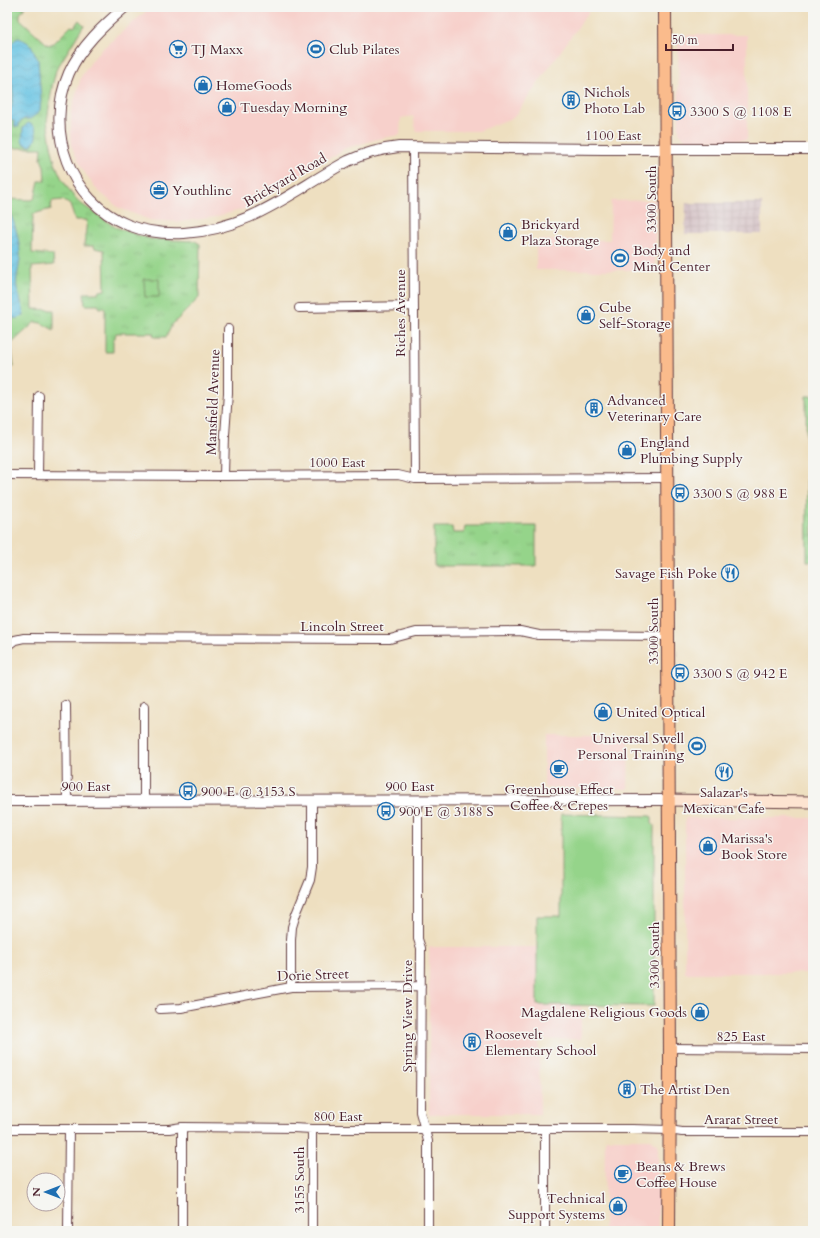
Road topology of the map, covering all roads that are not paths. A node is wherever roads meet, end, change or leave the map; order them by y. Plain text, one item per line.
1 (125, 7) edge
2 (665, 7) edge
3 (413, 147) junction
4 (666, 148) junction
5 (813, 149) edge
6 (413, 306) junction
7 (299, 308) dead end
8 (228, 329) dead end
9 (39, 396) dead end
10 (7, 475) edge
11 (38, 475) junction
12 (224, 476) junction
13 (667, 478) junction
14 (415, 479) junction
15 (668, 636) junction
16 (7, 646) edge
17 (66, 705) dead end
18 (144, 706) dead end
19 (668, 800) junction
20 (7, 801) edge
21 (67, 801) junction
22 (144, 801) junction
23 (312, 801) junction
24 (418, 801) junction
25 (813, 802) edge
26 (291, 986) junction
27 (421, 986) junction
28 (160, 1009) dead end
29 (670, 1048) junction
30 (813, 1049) edge
31 (182, 1128) junction
32 (7, 1129) edge
33 (69, 1129) junction
34 (312, 1129) junction
35 (424, 1129) junction
36 (545, 1129) junction
37 (670, 1130) junction
38 (813, 1132) edge
39 (68, 1231) edge
40 (182, 1231) edge
41 (312, 1231) edge
42 (428, 1231) edge
43 (545, 1231) edge
44 (669, 1231) edge

1 - 3 street, Brickyard Road
2 - 4 main road, 3300 South
3 - 4 street, 1100 East
3 - 6 street, Riches Avenue
4 - 5 street, 1100 East
4 - 13 main road, 3300 South
6 - 7 street
6 - 14 street, Riches Avenue
8 - 12 street, Mansfield Avenue
9 - 11 street
10 - 11 street, 1000 East
11 - 12 street, 1000 East
12 - 14 street, 1000 East
13 - 14 street, 1000 East
13 - 15 main road, 3300 South
15 - 16 street, Lincoln Street
15 - 19 main road, 3300 South
17 - 21 street
18 - 22 street
19 - 24 street, 900 East
19 - 25 main road, 900 East
19 - 29 main road, 3300 South
20 - 21 street, 900 East
21 - 22 street, 900 East
22 - 23 street, 900 East
23 - 24 street, 900 East
23 - 26 street
24 - 27 street, Spring View Drive
26 - 27 street, Dorie Street
26 - 28 street, Dorie Street
27 - 35 street, Spring View Drive
29 - 30 street, 825 East
29 - 37 main road, 3300 South
31 - 33 street, 800 East
31 - 34 street, 800 East
31 - 40 street
32 - 33 street, 800 East
33 - 39 street
34 - 35 street, 800 East
34 - 41 street, 3155 South
35 - 36 street, 800 East
35 - 42 street, Spring View Drive
36 - 37 street, 800 East
36 - 43 street
37 - 38 street, Ararat Street
37 - 44 main road, 3300 South

